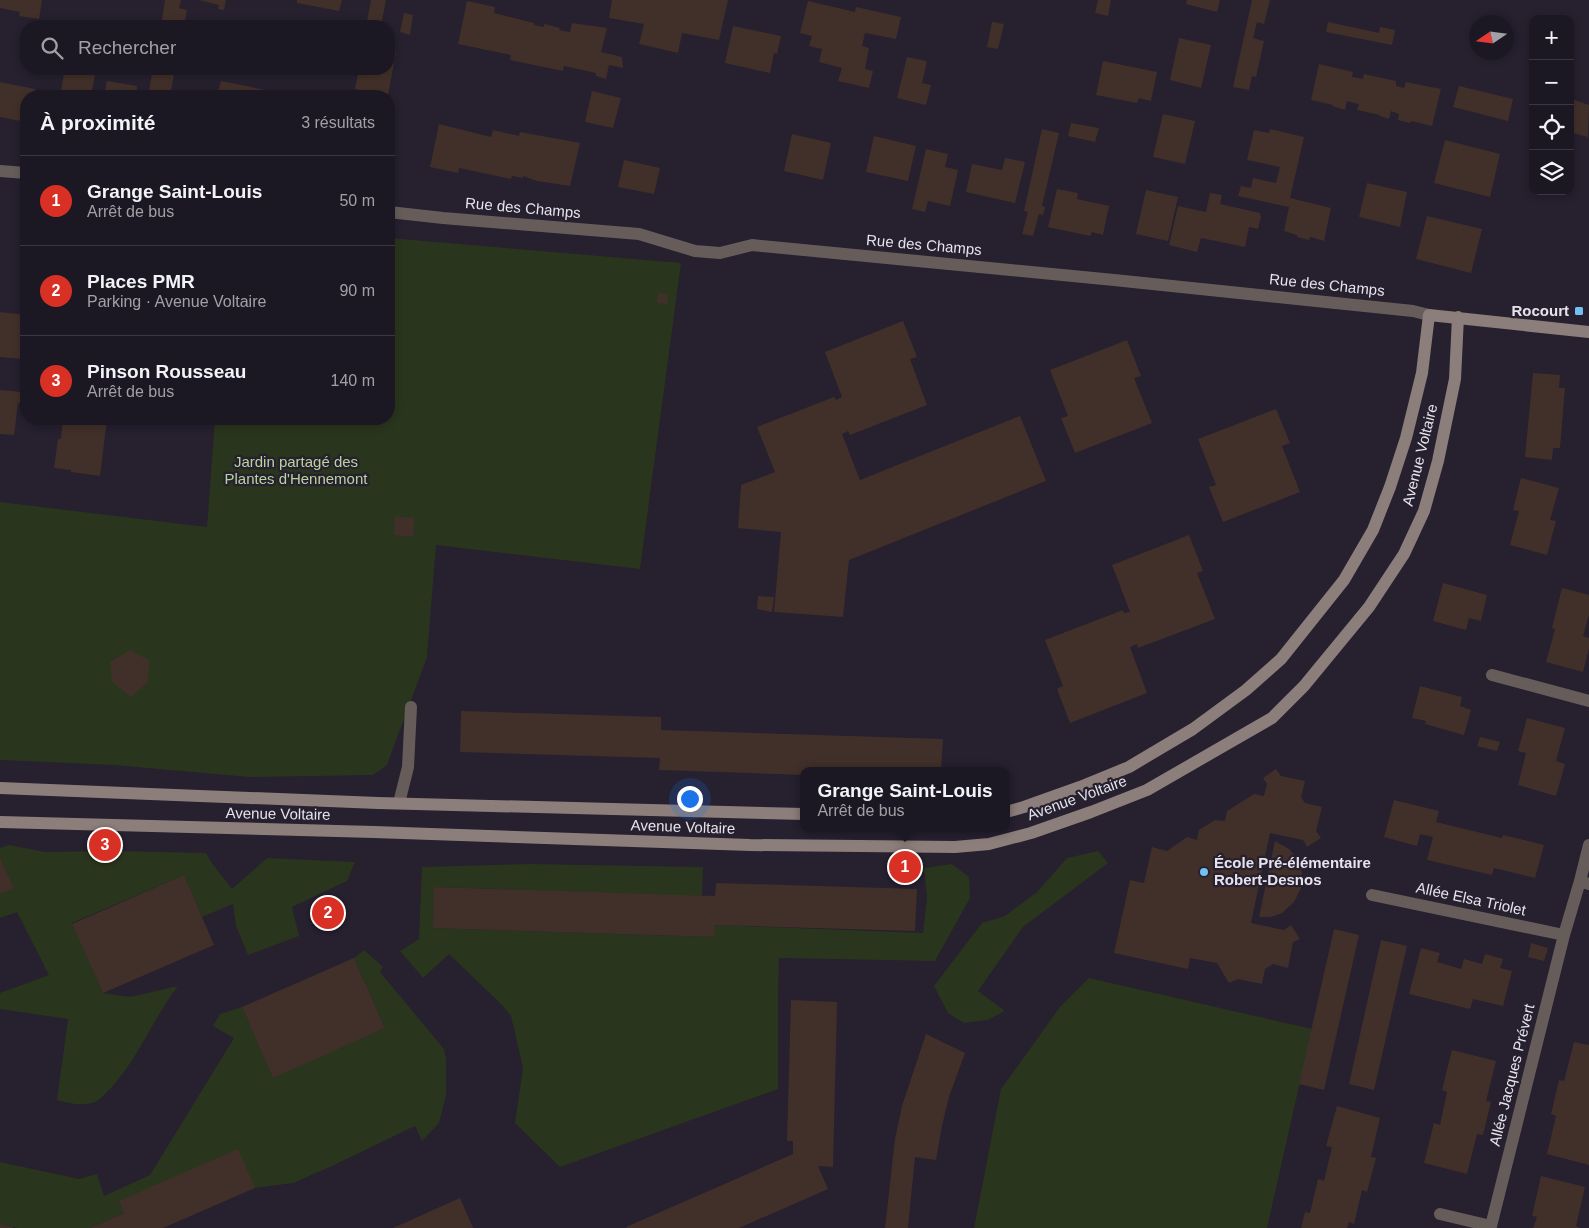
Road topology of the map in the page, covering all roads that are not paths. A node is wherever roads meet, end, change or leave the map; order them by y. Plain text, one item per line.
1 (0, 171) edge
2 (20, 173) edge
3 (395, 213) edge
4 (1429, 315) junction
5 (1458, 317) junction
6 (1589, 332) edge
7 (1492, 675) dead end
8 (1589, 701) edge
9 (411, 707) dead end
10 (0, 788) edge
11 (399, 803) junction
12 (1010, 811) edge
13 (800, 814) edge
14 (0, 822) edge
15 (1589, 844) edge
16 (1585, 883) edge
17 (1372, 895) dead end
18 (1564, 935) junction
19 (1440, 1214) dead end
20 (1491, 1227) edge

1 - 2 street
3 - 4 street, Rue des Champs
4 - 5 street, Rue des Champs
4 - 12 street, Avenue Voltaire
5 - 6 street, Rue des Champs
5 - 14 street, Avenue Voltaire
7 - 8 street
9 - 11 street
10 - 11 street, Avenue Voltaire
11 - 13 street, Avenue Voltaire
15 - 16 street, Allée Jacques Prévert
16 - 18 street, Allée Jacques Prévert
17 - 18 street, Allée Elsa Triolet
18 - 20 street, Allée Jacques Prévert
19 - 20 street, Allée Jacques Prévert

